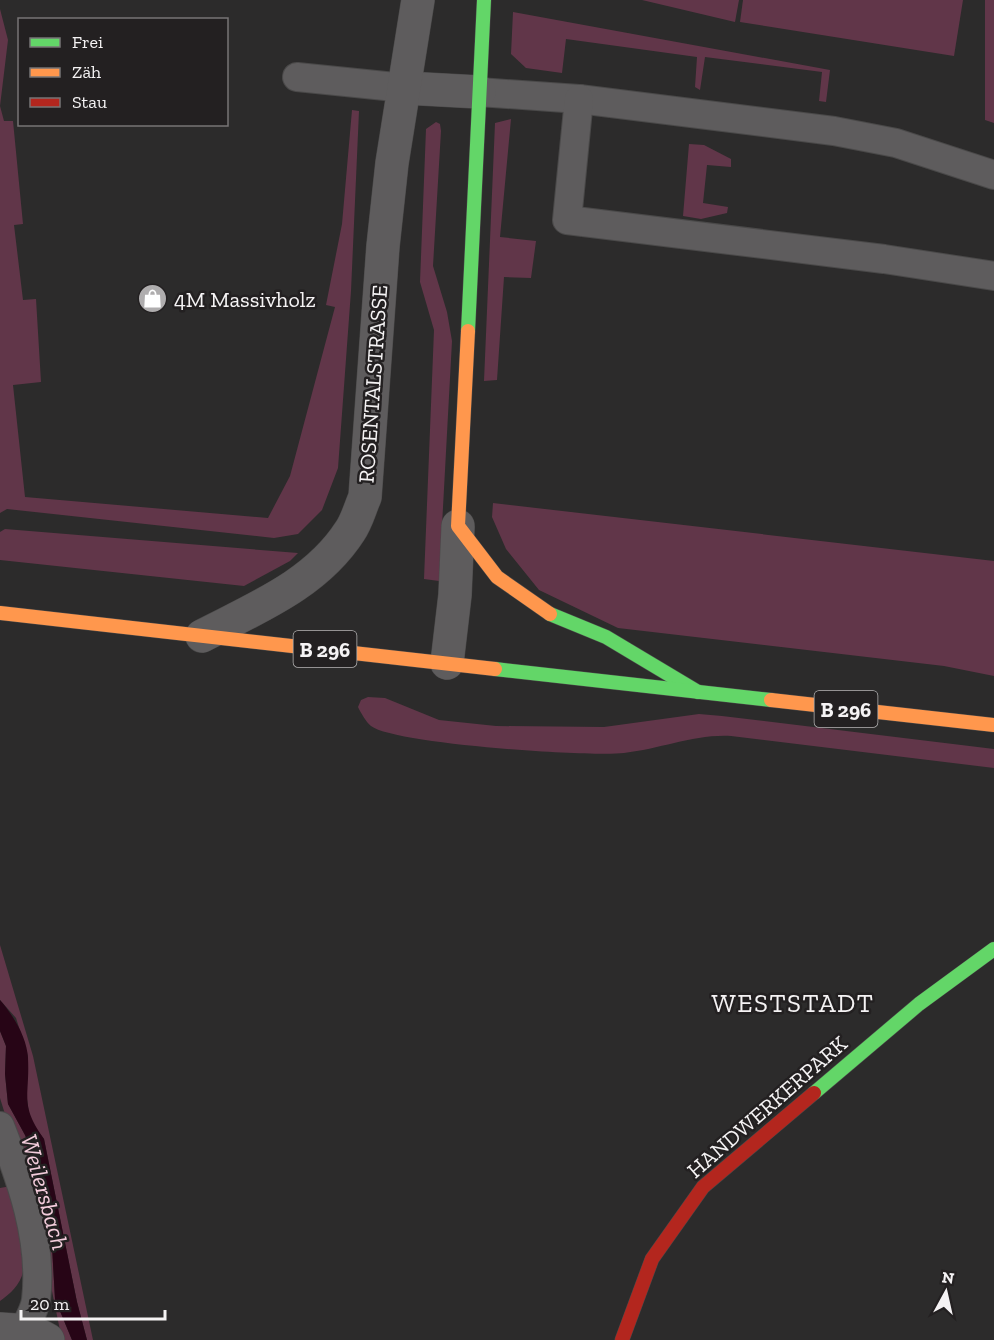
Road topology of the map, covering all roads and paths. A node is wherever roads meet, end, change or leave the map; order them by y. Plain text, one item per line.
1 (418, 0) edge
2 (484, 0) edge
3 (297, 77) dead end
4 (405, 88) junction
5 (479, 92) junction
6 (579, 99) junction
7 (994, 175) edge
8 (994, 276) edge
9 (458, 526) junction
10 (0, 613) edge
11 (202, 636) junction
12 (447, 663) junction
13 (698, 692) junction
14 (994, 725) edge
15 (994, 949) edge
16 (0, 1126) edge
17 (24, 1333) edge
18 (622, 1340) edge

1 - 4 street, ROSENTALSTRASSE
2 - 5 street
3 - 4 lane
4 - 5 street
4 - 11 street, ROSENTALSTRASSE
5 - 6 lane
5 - 9 street
6 - 7 lane
6 - 8 lane
9 - 12 street
9 - 13 street
10 - 11 street, B 296
11 - 12 street, B 296
12 - 13 street, B 296
13 - 14 street, B 296
15 - 18 street, HANDWERKERPARK
16 - 17 lane

